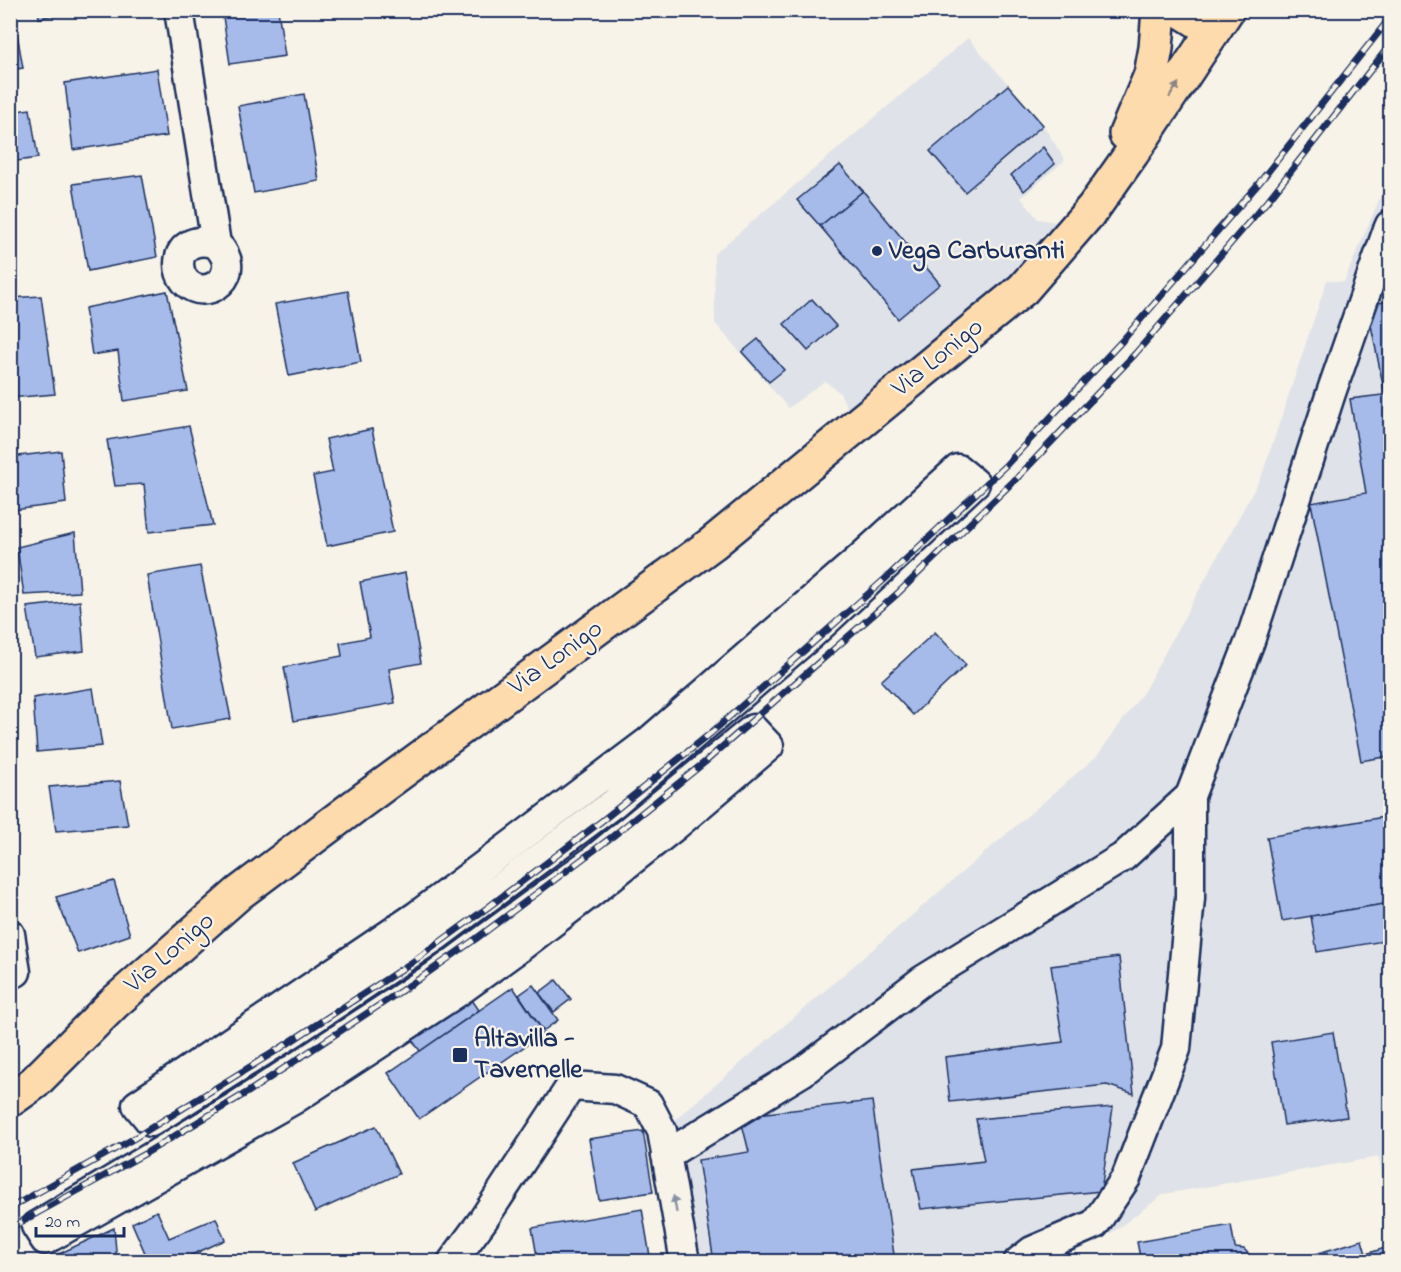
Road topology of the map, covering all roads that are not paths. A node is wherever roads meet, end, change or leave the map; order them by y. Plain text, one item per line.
1 (179, 10) edge
2 (1159, 10) edge
3 (1180, 10) edge
4 (1220, 20) edge
5 (1094, 207) junction
6 (1390, 225) edge
7 (216, 244) dead end
8 (1190, 796) junction
9 (10, 934) edge
10 (16, 972) dead end
11 (10, 1100) edge
12 (151, 1122) joint
13 (666, 1155) junction
14 (45, 1240) joint
15 (453, 1262) edge
16 (685, 1262) edge
17 (1018, 1262) edge

1 - 7 street
2 - 5 main road, Via Lonigo
3 - 4 main road, Via Lonigo
5 -> 4 main road, Via Lonigo
5 - 11 main road, Via Lonigo
6 - 8 street
8 - 13 street
8 - 17 street
9 - 10 street
12 - 12 street
13 - 15 street
16 -> 13 street
14 - 14 street

